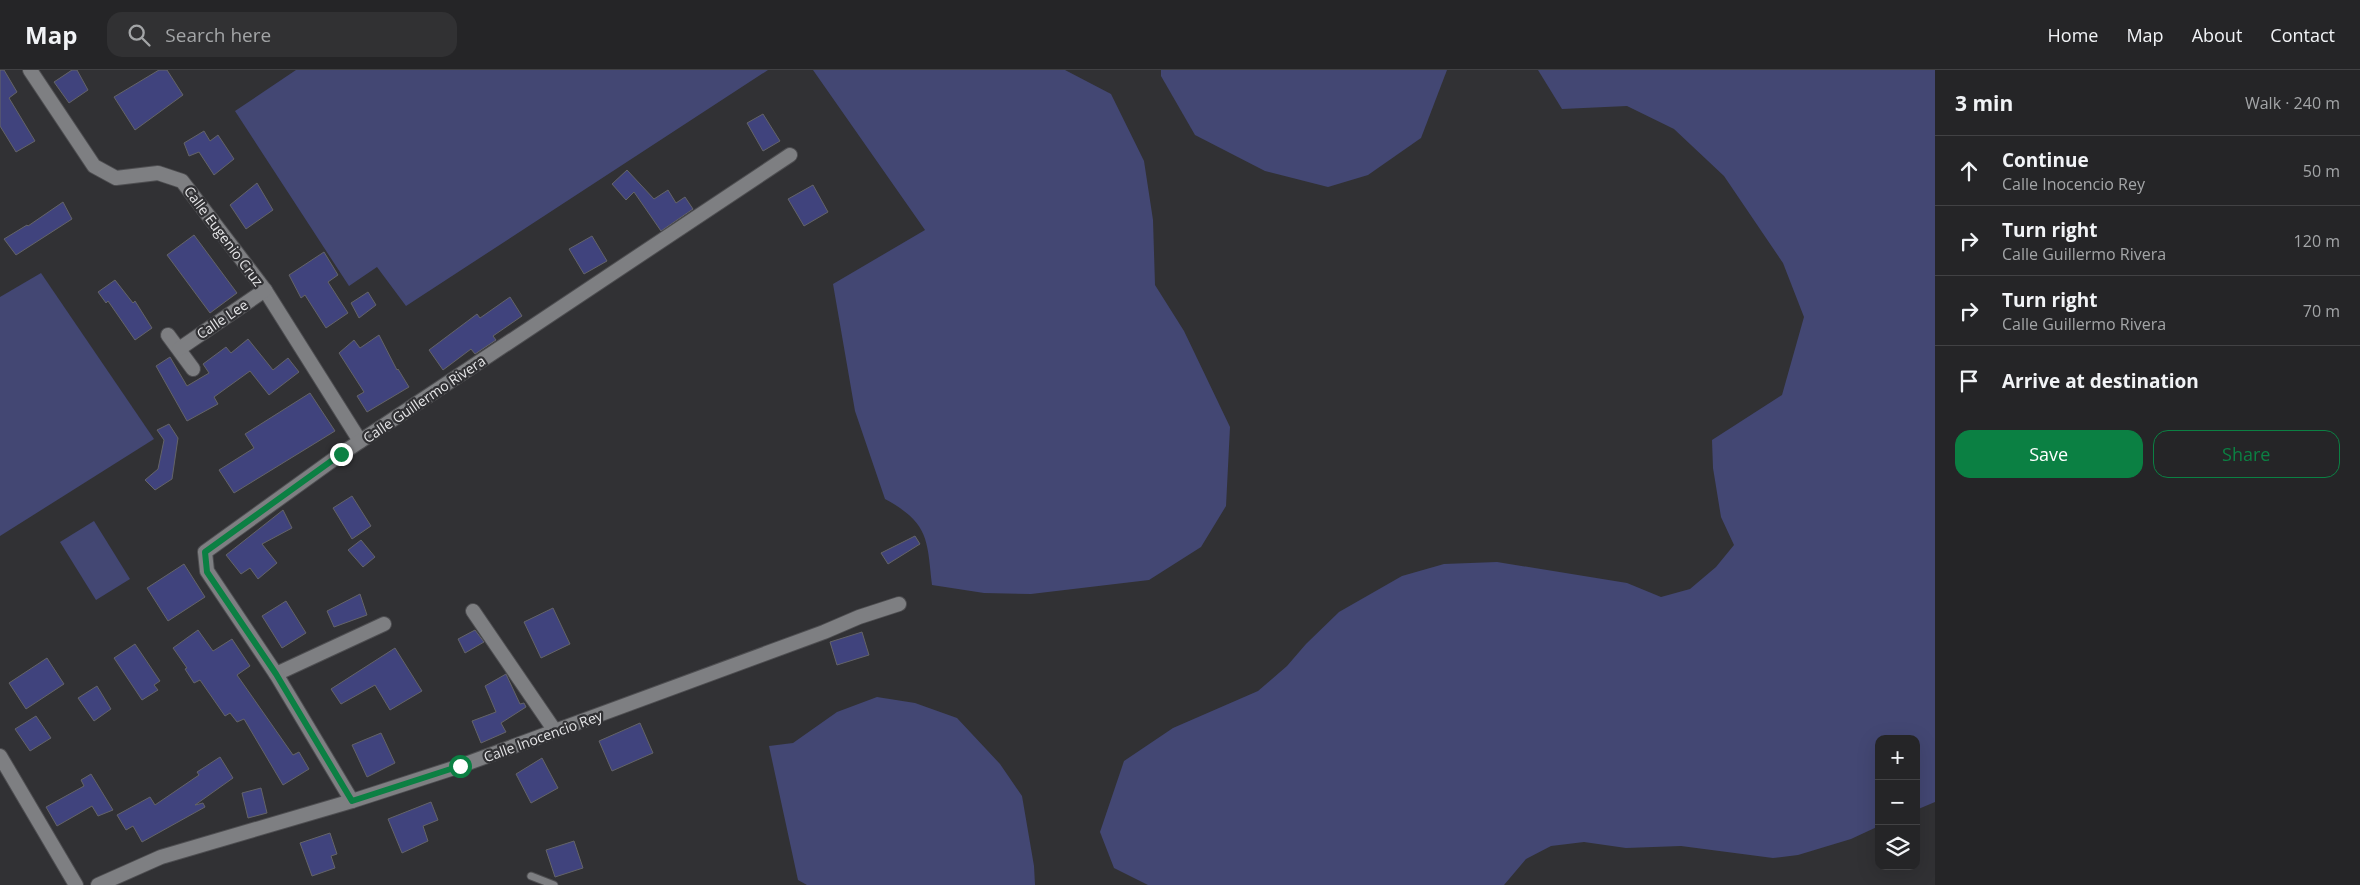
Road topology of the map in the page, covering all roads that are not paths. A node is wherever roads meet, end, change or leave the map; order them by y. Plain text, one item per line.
1 (30, 70) edge
2 (790, 156) dead end
3 (265, 290) junction
4 (168, 335) dead end
5 (178, 349) junction
6 (194, 369) dead end
7 (360, 441) junction
8 (899, 604) dead end
9 (473, 611) dead end
10 (384, 624) dead end
11 (276, 674) junction
12 (555, 731) junction
13 (0, 756) edge
14 (352, 801) junction
15 (531, 876) dead end
16 (76, 885) edge
17 (98, 885) edge
18 (554, 885) edge

1 - 3 street, Calle Eugenio Cruz
2 - 7 street, Calle Guillermo Rivera
3 - 5 street, Calle Lee
3 - 7 street, Calle Eugenio Cruz
4 - 5 street
5 - 6 street
7 - 11 street, Calle Guillermo Rivera
8 - 12 street, Calle Inocencio Rey
9 - 12 street
10 - 11 street
11 - 14 street, Calle Guillermo Rivera
12 - 14 street, Calle Inocencio Rey
13 - 16 street
14 - 17 street, Calle Inocencio Rey
15 - 18 lane

